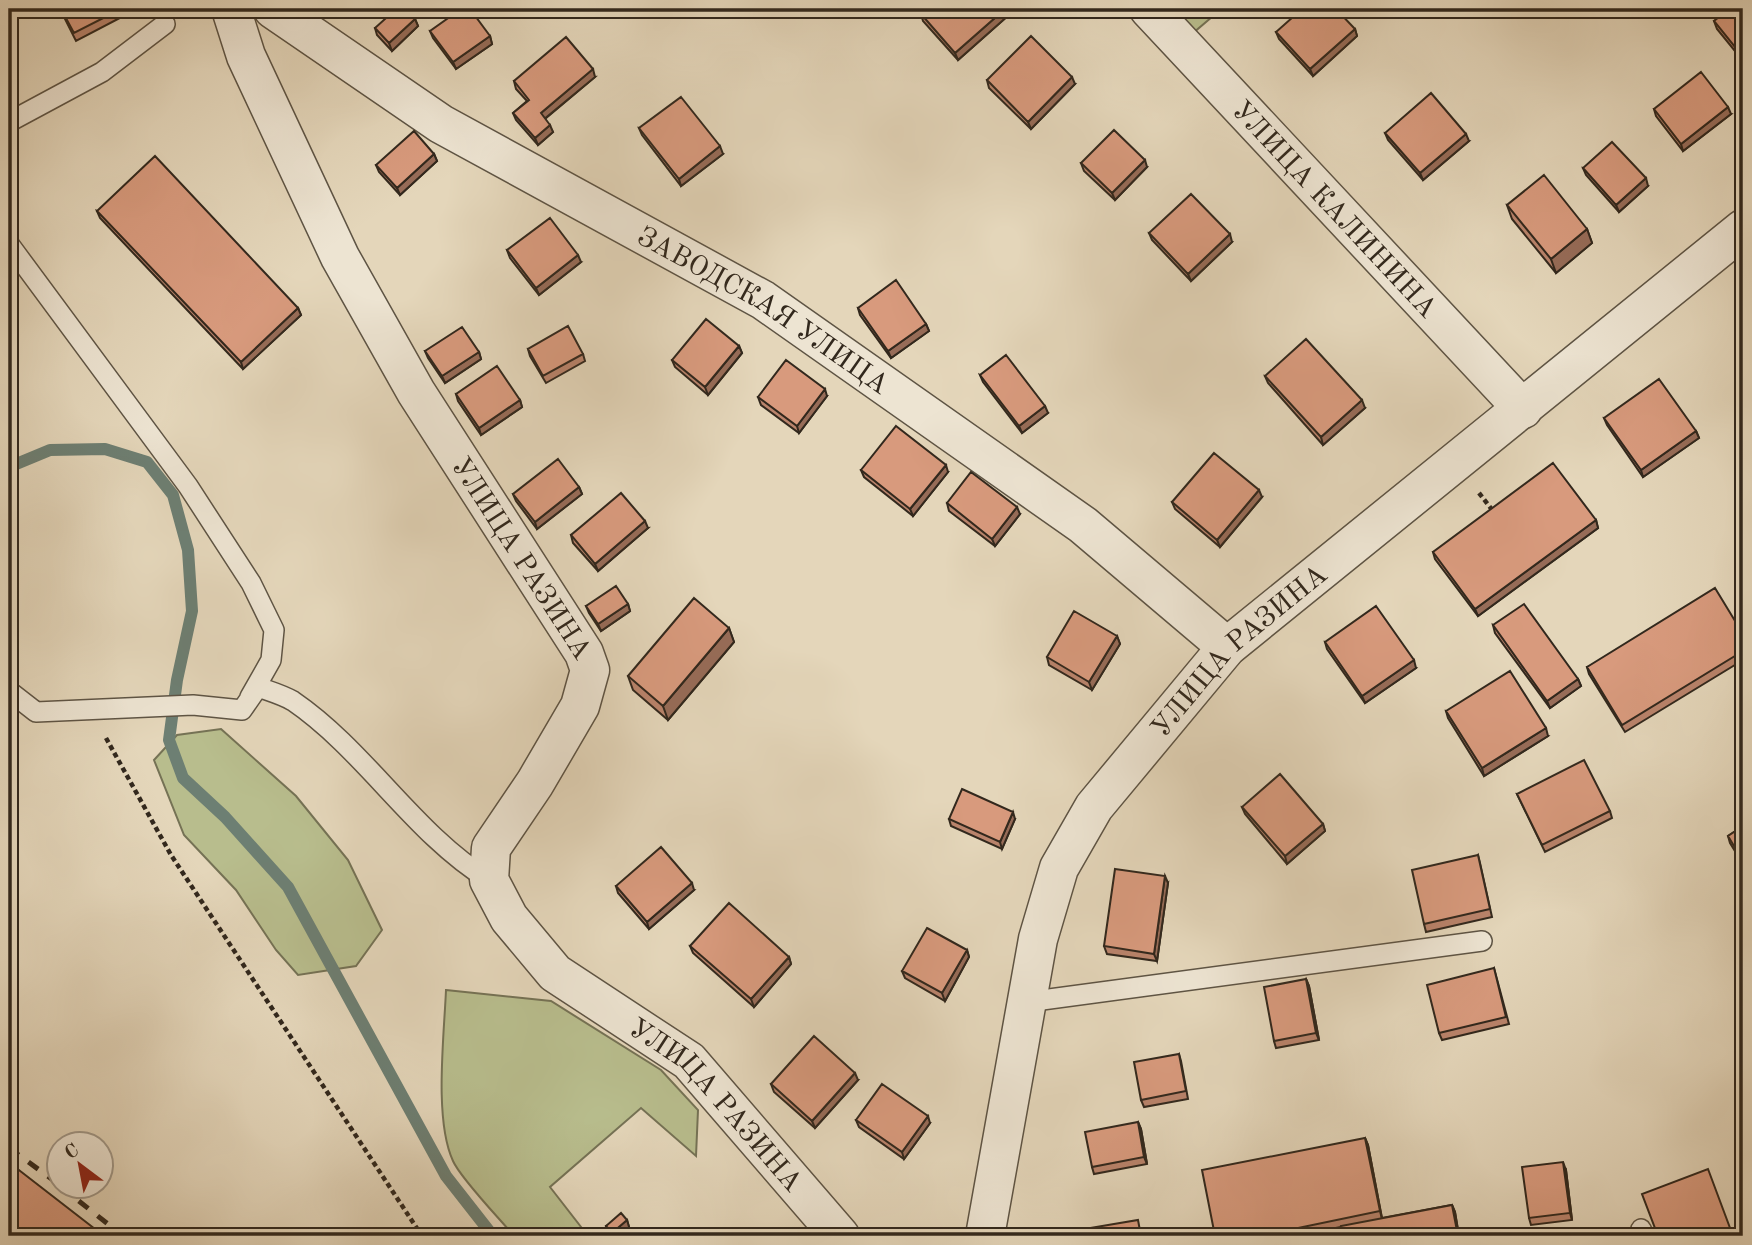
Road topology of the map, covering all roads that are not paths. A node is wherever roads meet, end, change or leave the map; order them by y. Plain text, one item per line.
1 (230, 9) edge
2 (273, 9) edge
3 (1149, 9) edge
4 (165, 24) dead end
5 (9, 122) edge
6 (1743, 229) edge
7 (9, 244) edge
8 (1523, 409) junction
9 (1227, 647) junction
10 (9, 691) edge
11 (242, 709) junction
12 (489, 880) junction
13 (1482, 941) dead end
14 (1027, 1002) junction
15 (841, 1236) edge
16 (985, 1236) edge

1 - 12 street, УЛИЦА РАЗИНА
2 - 9 street, ЗАВОДСКАЯ УЛИЦА
3 - 8 street, УЛИЦА КАЛИНИНА
4 - 5 lane
6 - 8 street, УЛИЦА РАЗИНА
7 - 11 lane
8 - 9 street, УЛИЦА РАЗИНА
9 - 14 street, УЛИЦА РАЗИНА
10 - 11 lane
11 - 12 lane
12 - 15 street, УЛИЦА РАЗИНА
13 - 14 lane
14 - 16 street, УЛИЦА РАЗИНА

